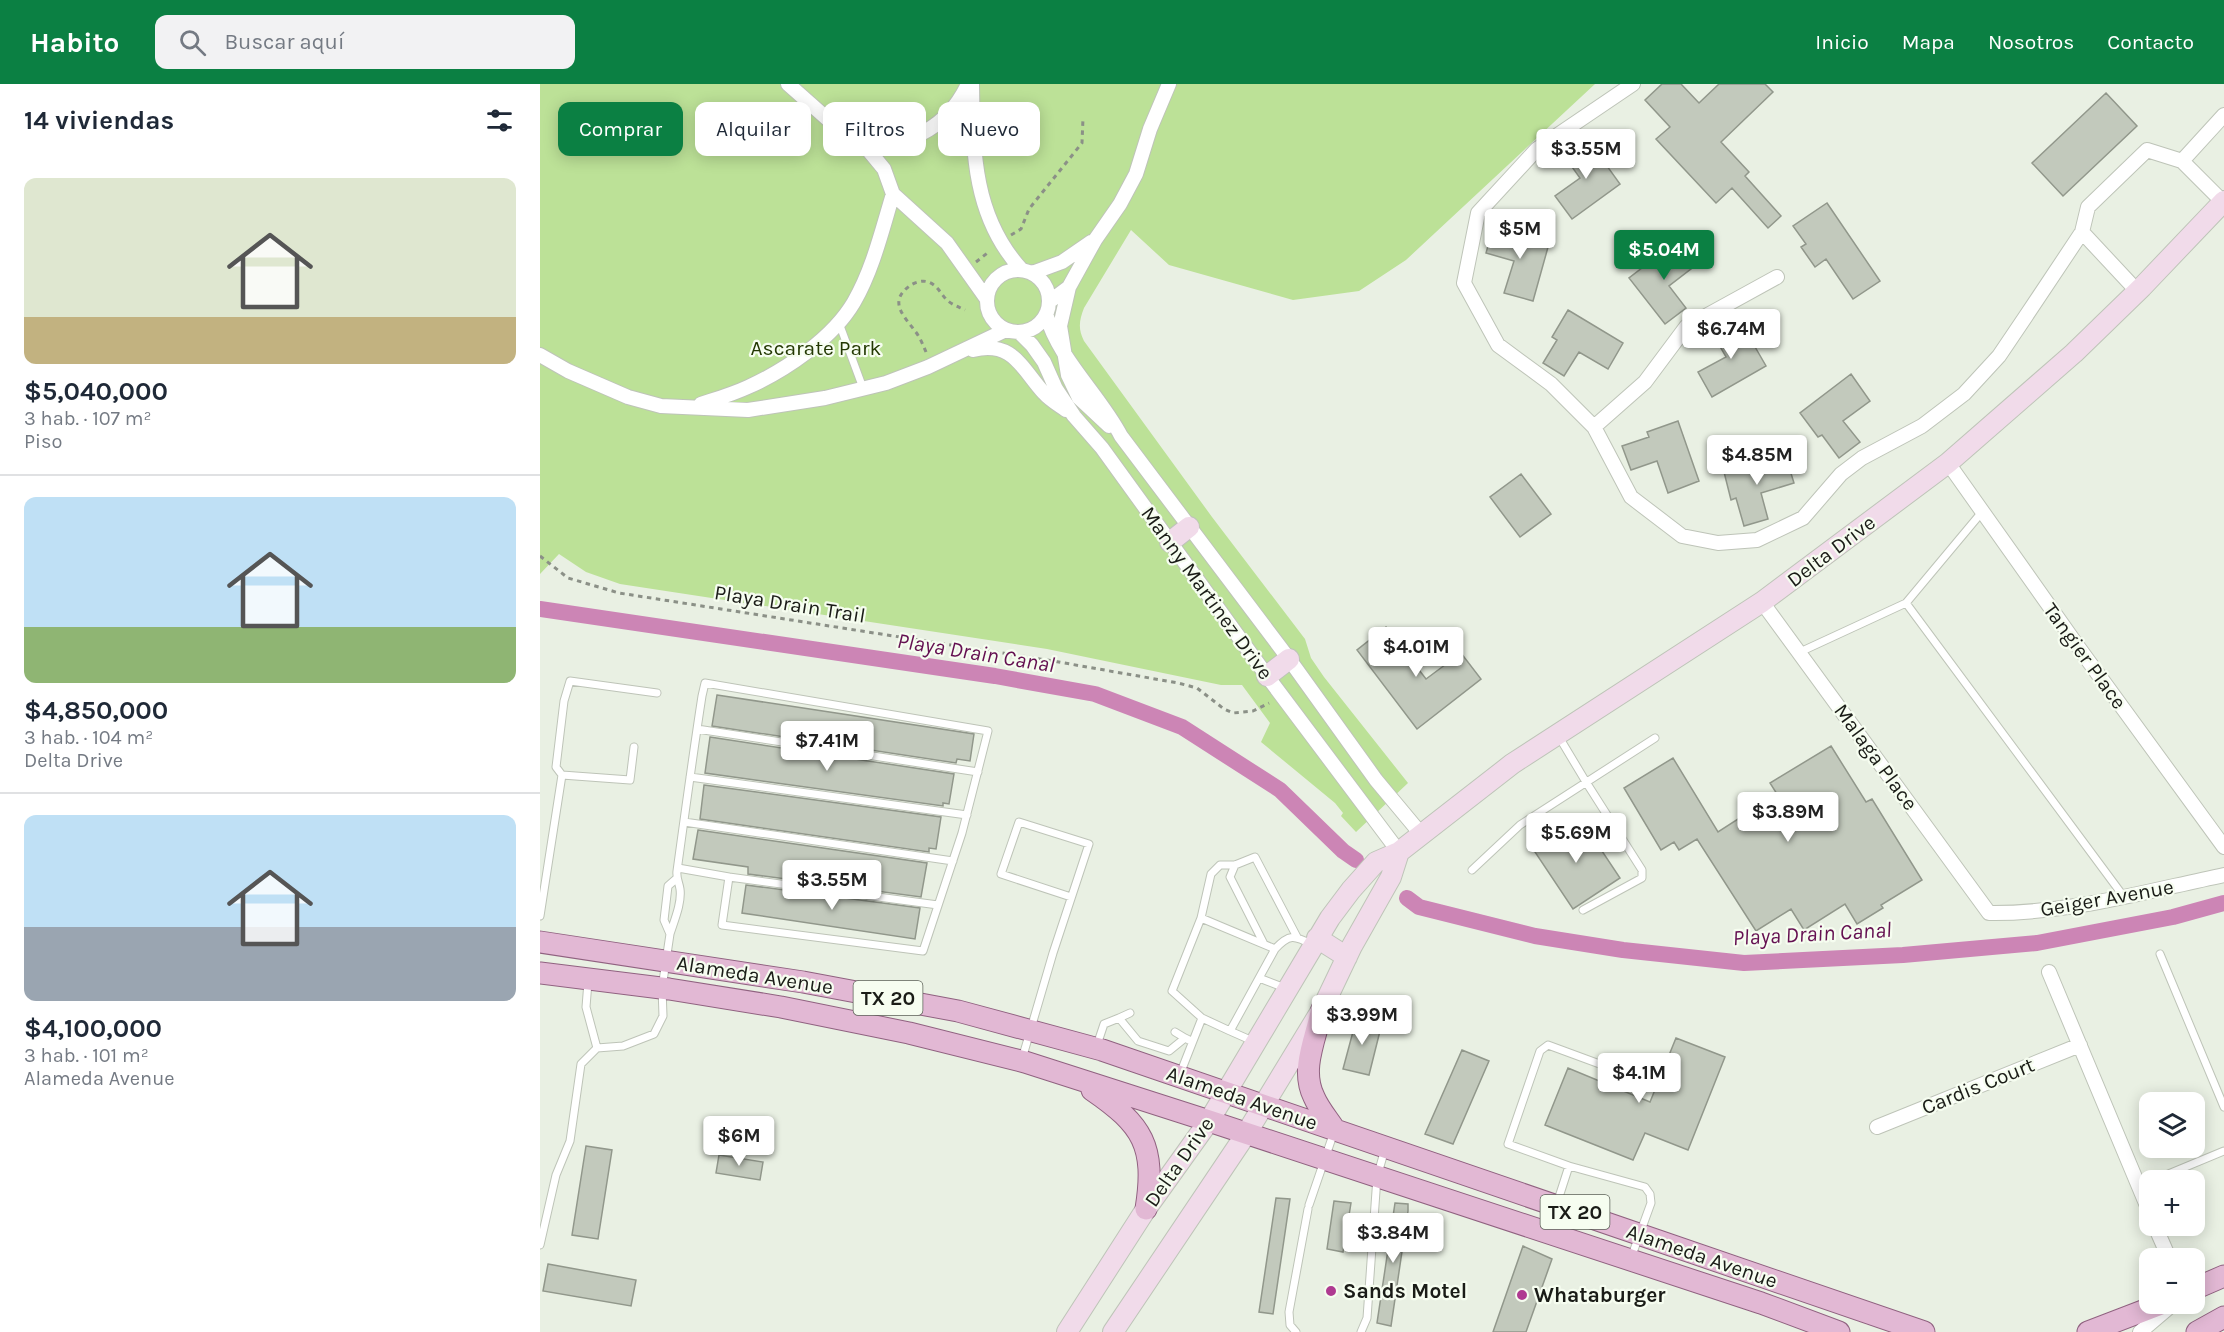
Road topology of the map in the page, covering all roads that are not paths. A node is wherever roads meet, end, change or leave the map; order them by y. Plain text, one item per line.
1 (788, 84) edge
2 (970, 84) edge
3 (1169, 84) edge
4 (1633, 84) edge
5 (823, 115) edge
6 (2224, 115) edge
7 (926, 131) edge
8 (873, 156) edge
9 (2182, 161) junction
10 (893, 194) junction
11 (2224, 202) edge
12 (2082, 232) junction
13 (1095, 240) junction
14 (1027, 271) junction
15 (1777, 277) dead end
16 (1069, 287) junction
17 (2138, 292) junction
18 (986, 298) junction
19 (1048, 308) junction
20 (839, 323) junction
21 (1012, 331) junction
22 (1064, 353) junction
23 (540, 355) edge
24 (954, 356) junction
25 (863, 388) junction
26 (693, 407) junction
27 (1074, 416) junction
28 (1594, 427) junction
29 (1948, 463) junction
30 (1982, 512) junction
31 (1189, 527) junction
32 (1170, 542) junction
33 (1762, 602) junction
34 (1906, 603) junction
35 (1800, 652) junction
36 (1289, 659) junction
37 (1267, 676) junction
38 (657, 693) dead end
39 (697, 729) junction
40 (1558, 734) junction
41 (1655, 738) dead end
42 (634, 747) dead end
43 (978, 772) junction
44 (562, 775) junction
45 (690, 777) junction
46 (1586, 782) junction
47 (967, 815) junction
48 (684, 822) junction
49 (1421, 834) junction
50 (2224, 847) edge
51 (1398, 852) junction
52 (953, 861) junction
53 (1235, 865) junction
54 (678, 868) junction
55 (1472, 870) dead end
56 (2224, 875) edge
57 (729, 877) junction
58 (676, 879) junction
59 (1071, 897) junction
60 (2124, 897) junction
61 (938, 905) junction
62 (1583, 910) dead end
63 (1989, 913) joint
64 (540, 916) edge
65 (1201, 918) junction
66 (670, 934) junction
67 (1309, 940) junction
68 (540, 942) edge
69 (1264, 944) junction
70 (1275, 948) junction
71 (2160, 954) dead end
72 (1347, 957) junction
73 (666, 961) junction
74 (2049, 972) dead end
75 (540, 973) edge
76 (1259, 978) junction
77 (588, 979) junction
78 (662, 988) junction
79 (1287, 989) junction
80 (1322, 1009) junction
81 (1130, 1013) dead end
82 (1119, 1018) junction
83 (1202, 1018) junction
84 (1230, 1031) junction
85 (1030, 1032) junction
86 (1175, 1032) dead end
87 (1188, 1040) junction
88 (1256, 1042) junction
89 (2080, 1045) junction
90 (597, 1048) junction
91 (1096, 1049) junction
92 (1022, 1061) junction
93 (1179, 1076) junction
94 (1077, 1079) junction
95 (1643, 1080) dead end
96 (1227, 1092) junction
97 (1264, 1104) junction
98 (2224, 1107) edge
99 (1209, 1121) junction
100 (1877, 1127) dead end
101 (1335, 1130) junction
102 (1246, 1134) junction
103 (1385, 1147) junction
104 (2224, 1151) edge
105 (1323, 1160) junction
106 (1569, 1166) junction
107 (2178, 1170) edge
108 (2139, 1174) edge
109 (1377, 1177) junction
110 (1557, 1206) junction
111 (1146, 1209) junction
112 (1547, 1233) junction
113 (1640, 1234) junction
114 (540, 1245) edge
115 (1630, 1260) junction
116 (2224, 1276) edge
117 (2205, 1284) edge
118 (2139, 1312) edge
119 (2161, 1314) edge
120 (2223, 1318) edge
121 (1067, 1332) edge
122 (1113, 1332) edge
123 (1296, 1332) edge
124 (1361, 1332) edge
125 (1839, 1332) edge
126 (1924, 1332) edge
127 (2088, 1332) edge
128 (2140, 1332) edge
129 (2197, 1332) edge

1 - 5 street
2 - 7 street
2 - 14 street
3 - 13 street
4 - 28 street
6 - 9 street
8 - 10 street
9 - 11 street
9 - 12 street
10 - 18 street
10 - 20 street
11 - 17 main road, Delta Drive
12 - 17 street
12 - 28 street
13 - 14 street
13 - 16 street
14 - 18 street
14 - 19 street
15 - 28 street
16 - 19 street
16 - 22 street
17 - 29 main road, Delta Drive
18 - 21 street
19 - 21 street
19 - 22 street, Manny Martinez Drive
20 - 25 lane
20 - 26 street
21 - 24 street
21 - 27 street, Manny Martinez Drive
22 - 31 street, Manny Martinez Drive
23 - 26 street
24 - 25 street
24 - 27 street
25 - 26 street
27 - 32 street, Manny Martinez Drive
29 - 30 street, Tangier Place
29 - 33 main road, Delta Drive
30 - 34 lane
30 - 50 street, Tangier Place
31 - 32 main road
31 - 36 street, Manny Martinez Drive
32 - 37 street, Manny Martinez Drive
33 - 35 street, Malaga Place
33 - 40 main road, Delta Drive
34 - 35 lane
34 - 60 lane
35 - 63 street, Malaga Place
36 - 37 main road
36 - 49 street, Manny Martinez Drive
37 - 51 street, Manny Martinez Drive
38 - 44 lane
39 - 43 lane
39 - 43 lane
39 - 45 lane
40 - 46 lane
40 - 49 main road, Delta Drive
41 - 46 lane
42 - 44 lane
43 - 47 lane
44 - 64 lane
45 - 47 lane
45 - 48 lane
46 - 55 lane
46 - 62 lane
47 - 52 lane
48 - 52 lane
48 - 54 lane
49 - 51 main road, Delta Drive
51 - 67 main road, Delta Drive
51 - 72 main road, Delta Drive
52 - 61 lane
53 - 65 lane
53 - 67 lane
53 - 69 lane
54 - 57 lane
54 - 58 lane
56 - 60 street, Geiger Avenue
57 - 61 lane
57 - 61 lane
58 - 66 lane
58 - 66 lane
59 - 59 lane
59 - 85 lane
60 - 63 street, Geiger Avenue
65 - 69 lane
65 - 83 lane
66 - 73 lane
67 - 70 lane
67 - 72 main road
67 - 79 main road, Delta Drive
68 - 73 main road, Alameda Avenue / TX 20
69 - 70 lane
70 - 76 lane
71 - 98 lane
72 - 80 main road, Delta Drive
73 - 78 lane
73 - 85 main road, Alameda Avenue / TX 20
74 - 89 street
75 - 77 main road, Alameda Avenue / TX 20
76 - 79 lane
76 - 84 lane
77 - 78 main road, Alameda Avenue / TX 20
77 - 90 lane
78 - 90 lane
78 - 92 main road, Alameda Avenue / TX 20
79 - 88 main road, Delta Drive
80 - 97 main road, Delta Drive
80 - 101 main road
81 - 82 lane
82 - 87 lane
82 - 91 lane
83 - 84 lane
83 - 87 lane
84 - 88 lane
85 - 91 main road, Alameda Avenue / TX 20
85 - 92 lane
86 - 87 lane
87 - 93 lane
88 - 96 main road, Delta Drive
89 - 100 street, Cardis Court
89 - 108 street
90 - 114 lane
91 - 93 main road, Alameda Avenue / TX 20
92 - 94 main road, Alameda Avenue / TX 20
93 - 96 main road, Alameda Avenue / TX 20
94 - 99 main road, Alameda Avenue / TX 20
94 - 111 main road
95 - 106 lane
96 - 97 main road, Alameda Avenue / TX 20
96 - 99 main road, Delta Drive
97 - 101 main road, Alameda Avenue / TX 20
97 - 102 main road, Delta Drive
99 - 102 main road, Alameda Avenue / TX 20
99 - 111 main road, Delta Drive
101 - 103 main road, Alameda Avenue / TX 20
101 - 105 lane
102 - 105 main road, Alameda Avenue / TX 20
102 - 122 main road, Delta Drive
103 - 109 lane
103 - 110 main road, Alameda Avenue / TX 20
104 - 107 lane
105 - 109 main road, Alameda Avenue / TX 20
105 - 123 lane
106 - 110 lane
106 - 113 lane
109 - 112 main road, Alameda Avenue / TX 20
109 - 124 lane
110 - 112 lane
110 - 113 main road, Alameda Avenue / TX 20
111 - 121 main road, Delta Drive
112 - 115 main road, Alameda Avenue / TX 20
113 - 115 lane
113 - 126 main road, Alameda Avenue / TX 20
115 - 125 main road, Alameda Avenue / TX 20
116 - 117 main road
118 - 127 main road
119 - 128 street
120 - 129 main road

